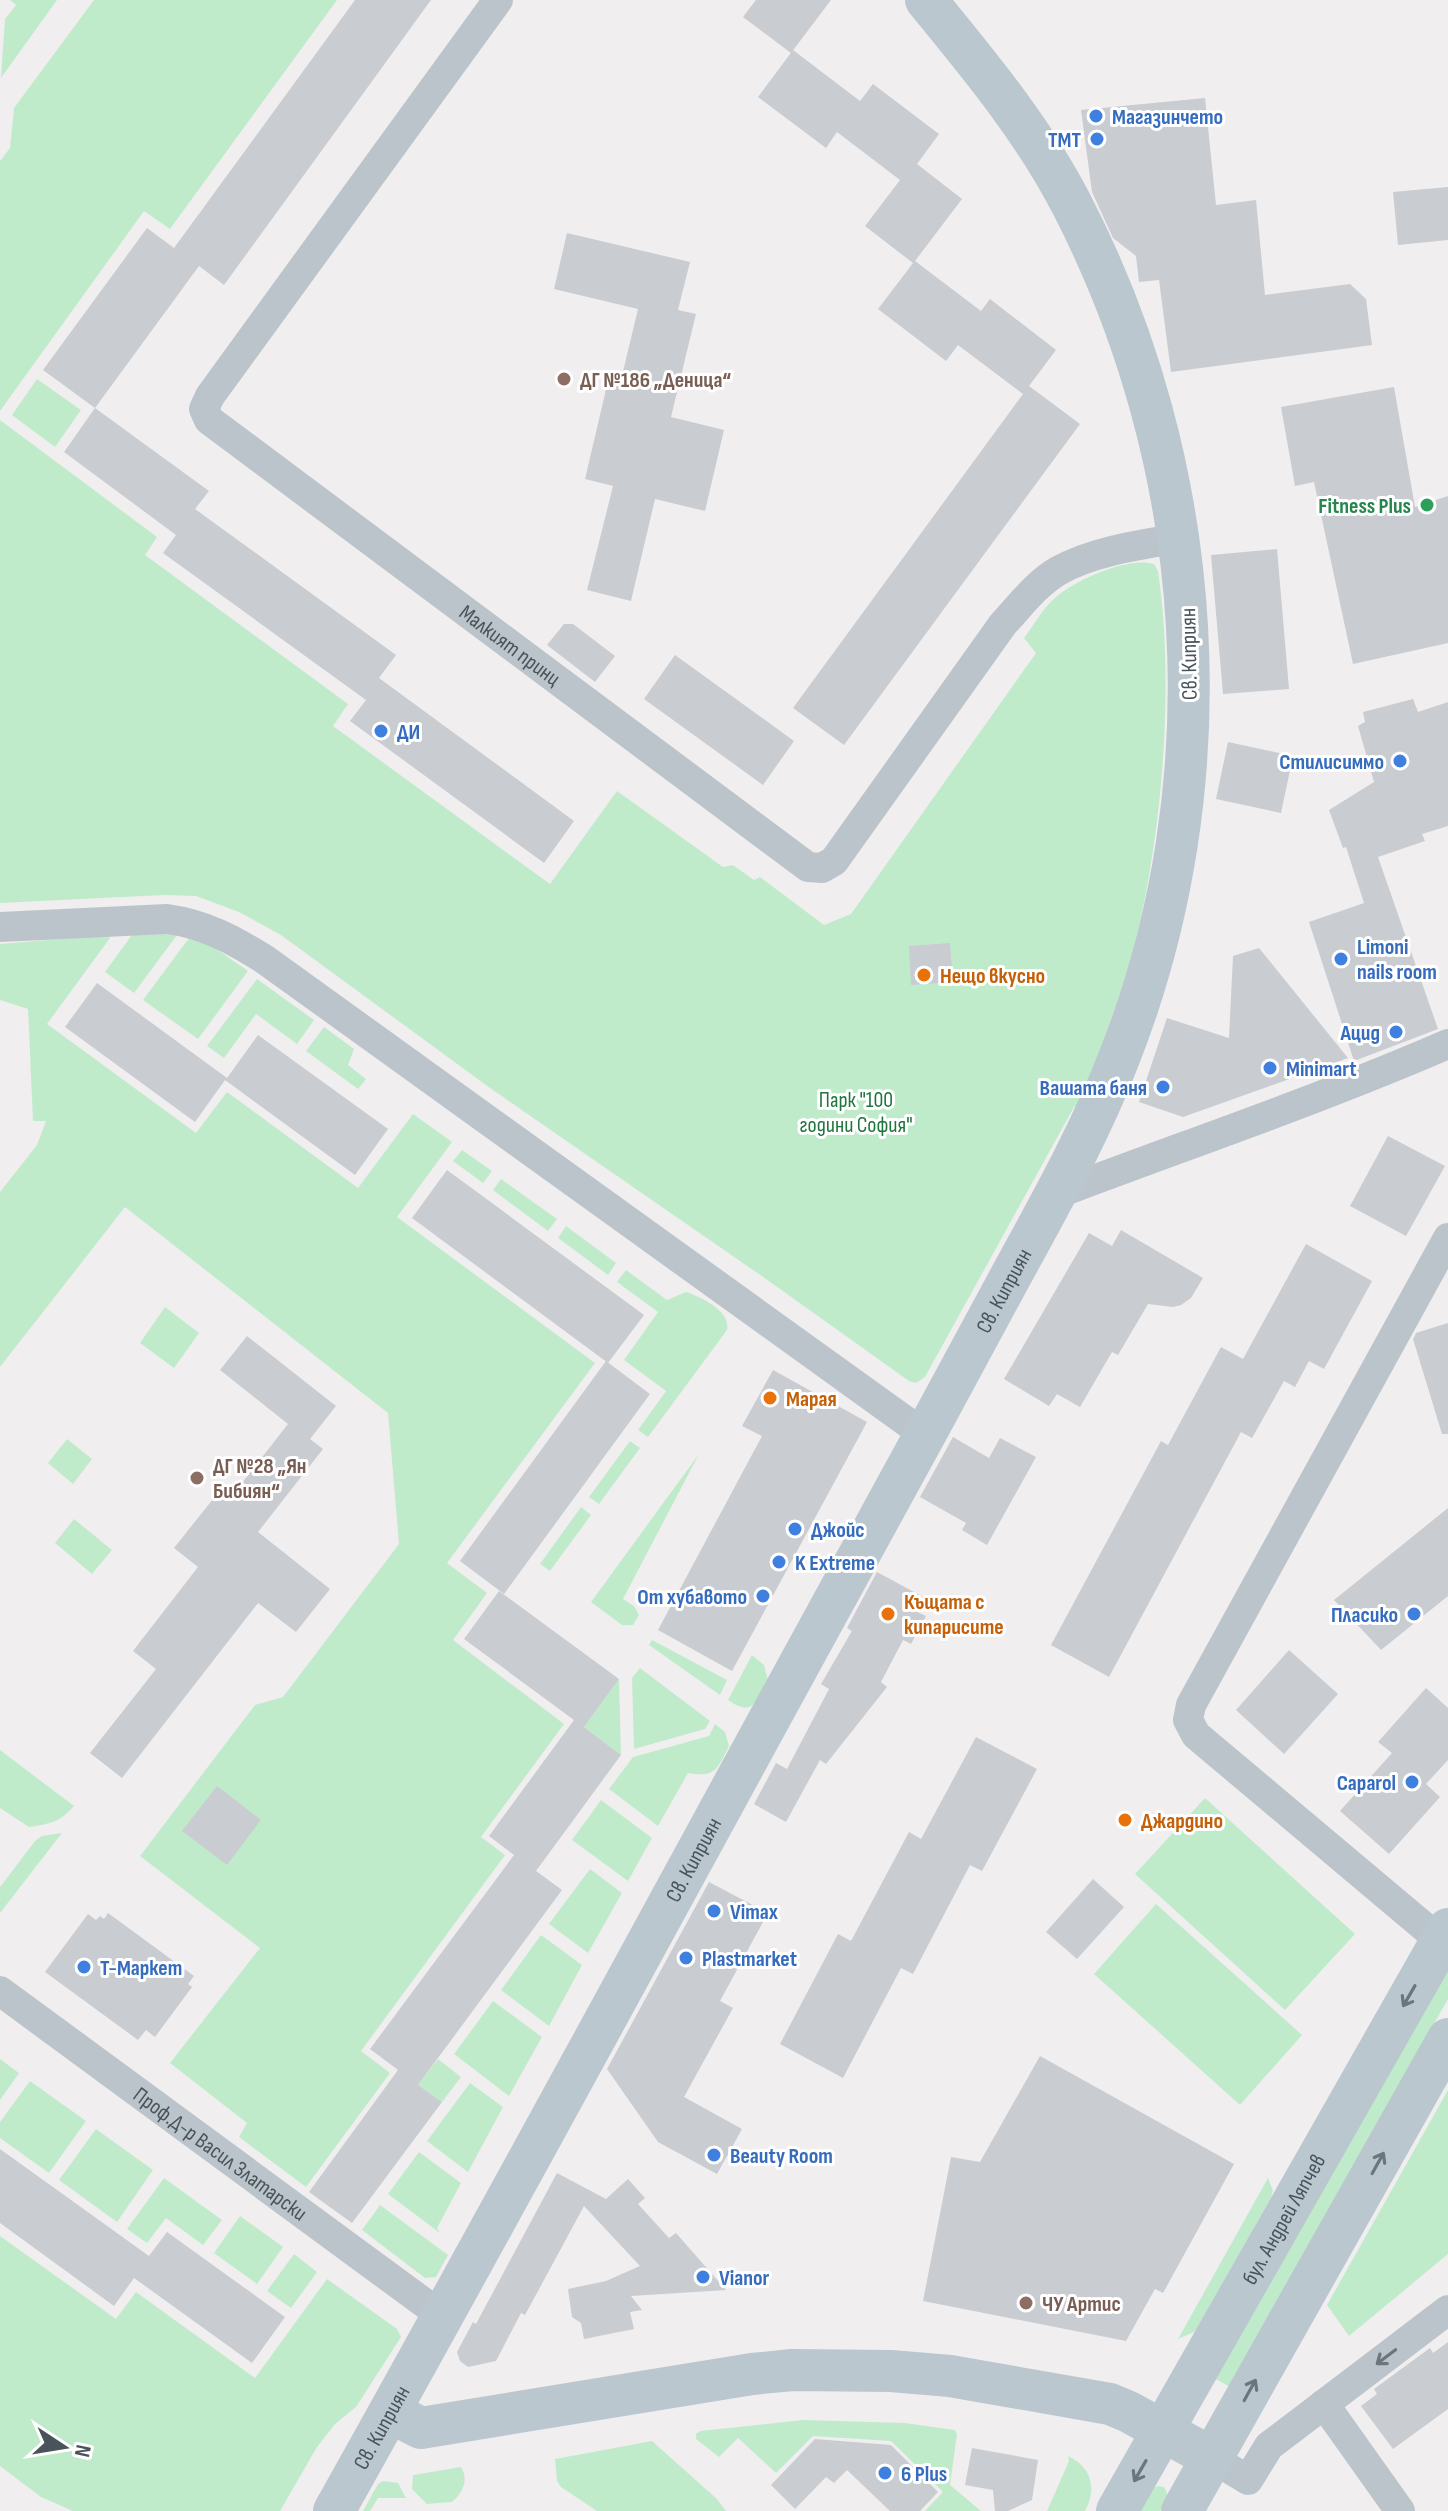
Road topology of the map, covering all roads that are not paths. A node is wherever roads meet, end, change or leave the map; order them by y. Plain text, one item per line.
1 (498, 0) edge
2 (926, 0) edge
3 (1180, 538) junction
4 (0, 927) edge
5 (1448, 1044) edge
6 (1054, 1195) junction
7 (1448, 1238) edge
8 (925, 1435) junction
9 (1444, 1935) edge
10 (0, 1991) edge
11 (1448, 2039) edge
12 (1448, 2310) edge
13 (442, 2316) junction
14 (1324, 2404) junction
15 (390, 2412) junction
16 (1163, 2430) junction
17 (1212, 2458) junction
18 (334, 2511) edge
19 (1117, 2511) edge
20 (1182, 2511) edge
21 (1400, 2511) edge

1 - 3 street, Малкият принц
2 - 3 street, Св. Киприян
3 - 6 street, Св. Киприян
4 - 8 street
5 - 6 street
6 - 8 street, Св. Киприян
7 - 9 street
8 - 13 street, Св. Киприян
9 -> 16 street, бул. Андрей Ляпчев
10 - 13 street, Проф.Д-р Васил Златарски
17 -> 11 street
12 -> 14 street
13 - 15 street, Св. Киприян
14 - 17 street
14 - 21 street
15 - 16 street
15 - 18 street, Св. Киприян
16 - 17 street
16 -> 19 street, бул. Андрей Ляпчев
17 - 20 street

